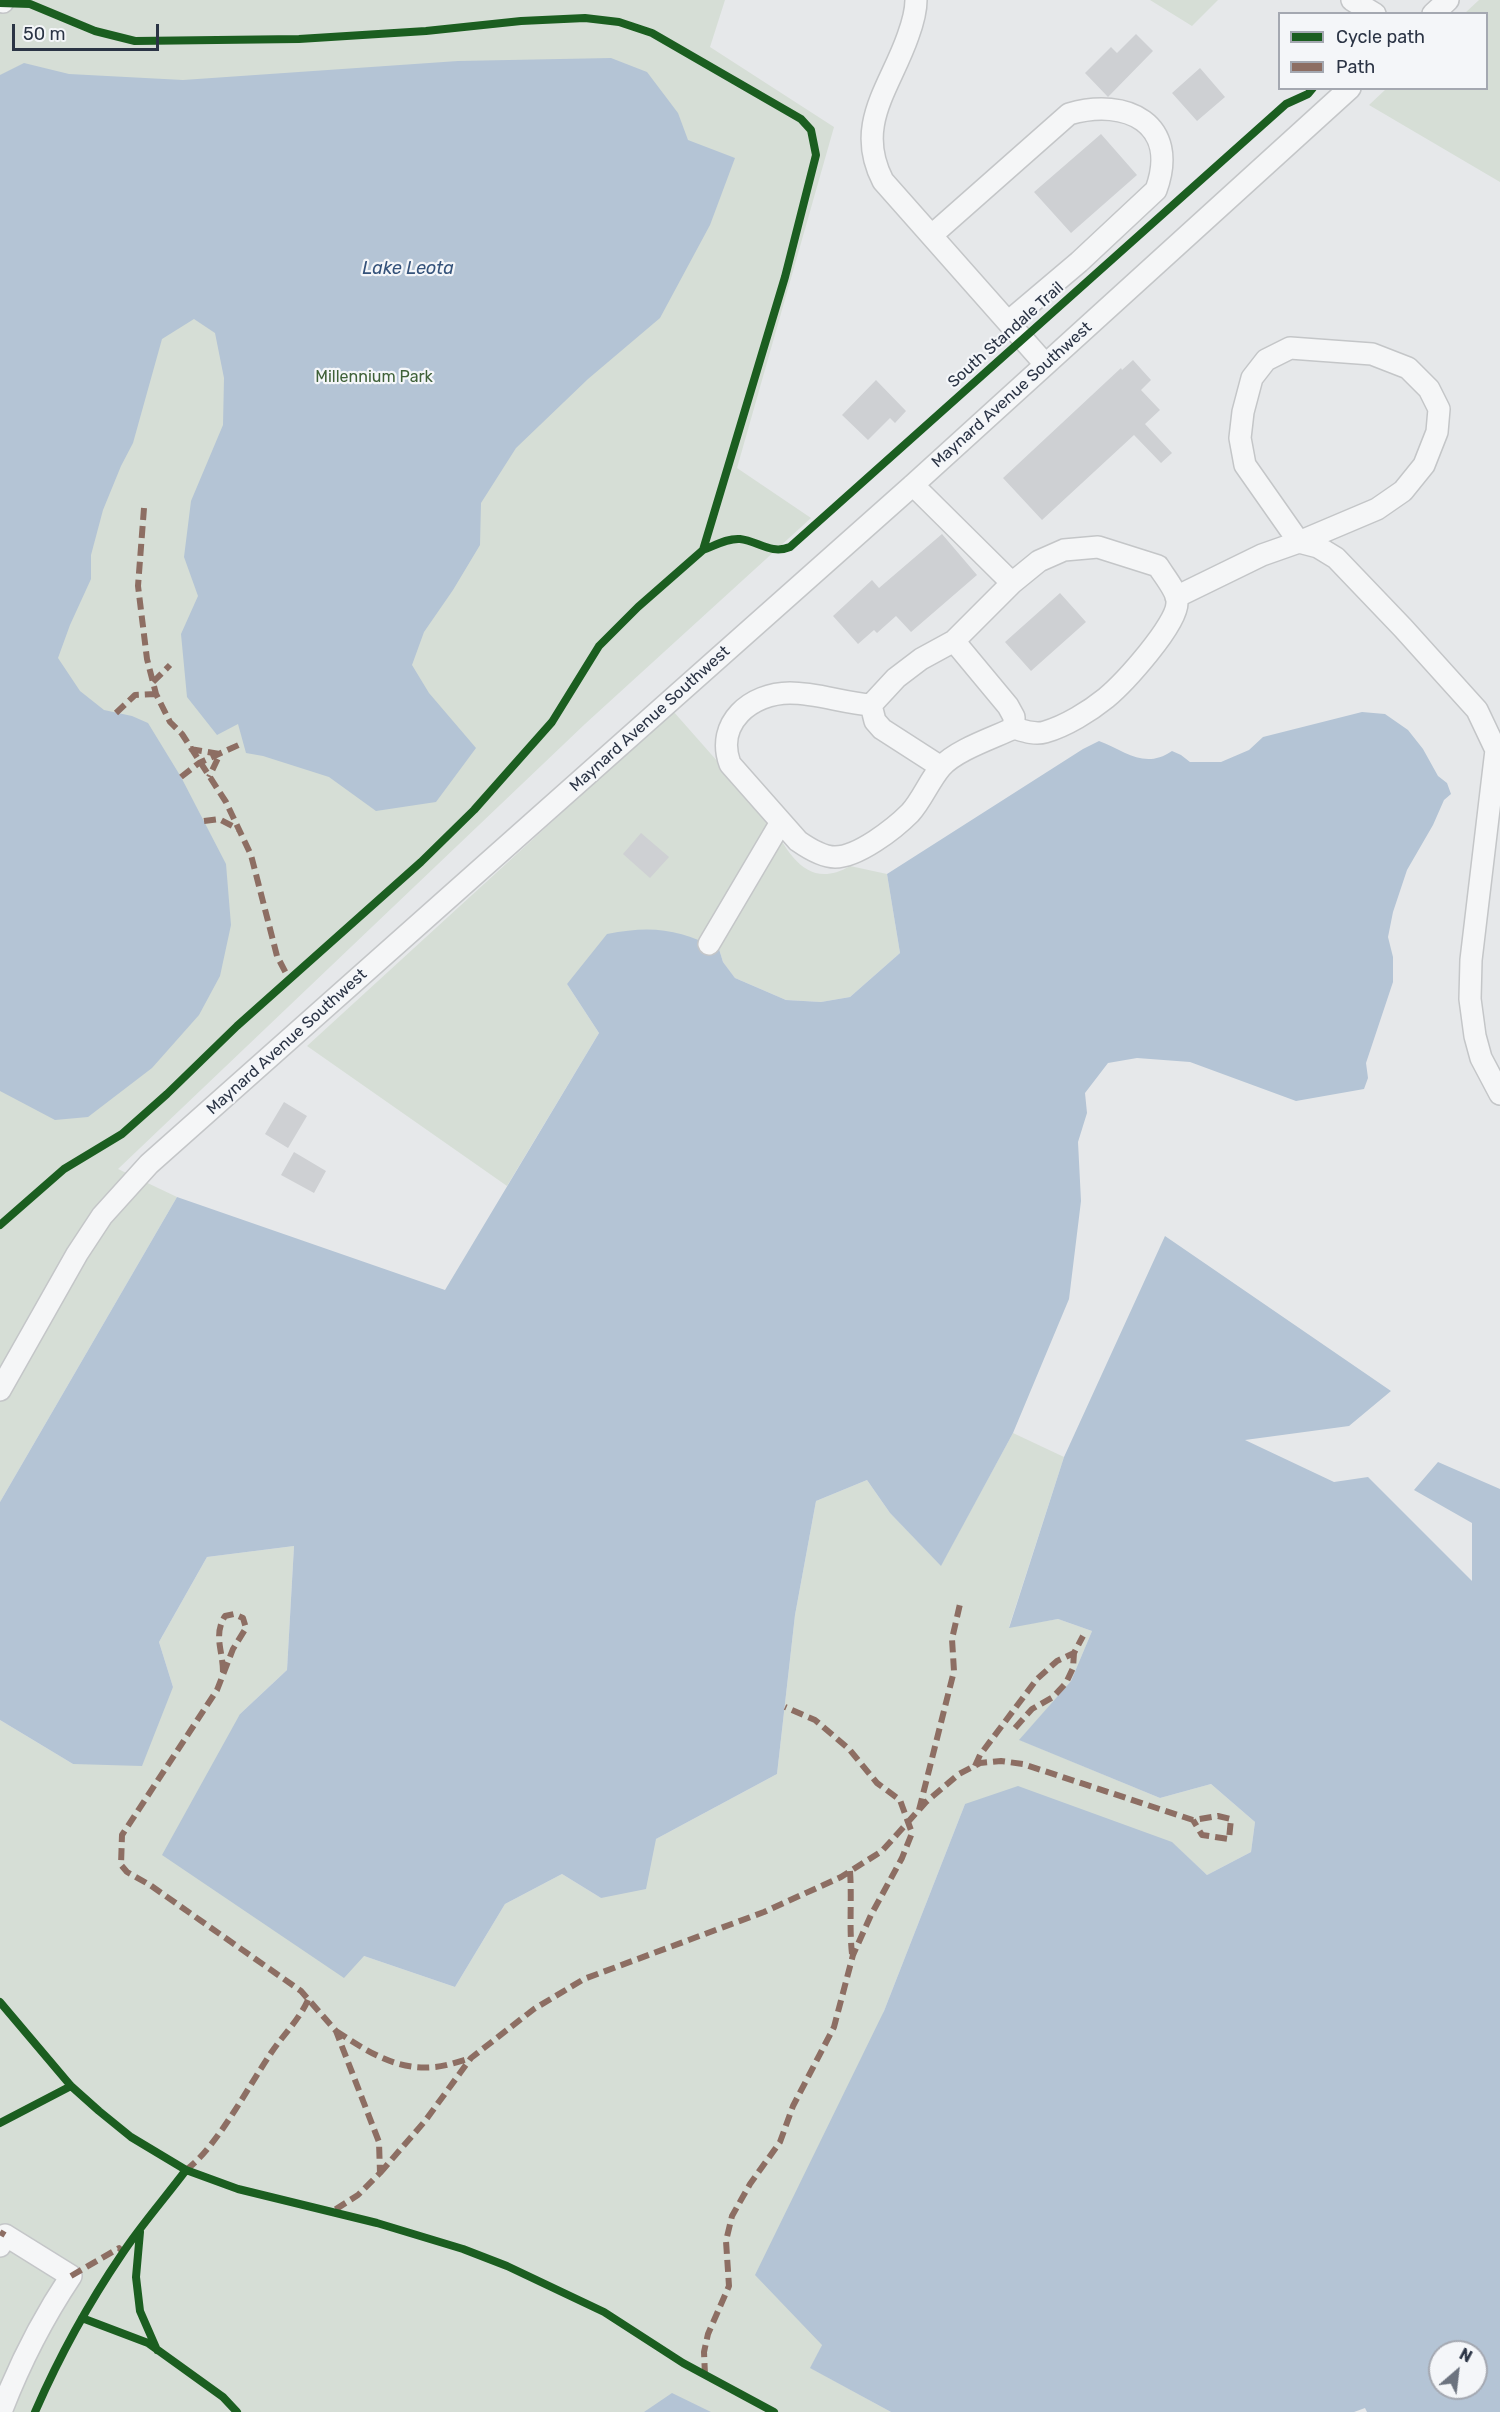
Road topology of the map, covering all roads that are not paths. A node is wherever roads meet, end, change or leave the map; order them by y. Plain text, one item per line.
1 (916, 0) edge
2 (1352, 0) edge
3 (1448, 0) edge
4 (1372, 12) edge
5 (1435, 12) edge
6 (1348, 90) edge
7 (932, 236) junction
8 (1008, 322) junction
9 (1045, 364) junction
10 (913, 485) junction
11 (1299, 542) junction
12 (1012, 583) junction
13 (1176, 597) junction
14 (954, 641) junction
15 (872, 705) junction
16 (1014, 728) junction
17 (1498, 750) edge
18 (941, 767) junction
19 (780, 822) junction
20 (709, 944) dead end
21 (1500, 1094) edge
22 (0, 1390) edge
23 (0, 2246) edge
24 (1, 2412) edge

1 - 7 street
2 - 4 street
3 - 5 street
6 - 9 street, Maynard Avenue Southwest
7 - 8 street
7 - 8 street
8 - 9 street
9 - 10 street, Maynard Avenue Southwest
10 - 12 street
10 - 22 street, Maynard Avenue Southwest
11 - 11 street
11 - 13 street
11 - 17 street
12 - 13 street
12 - 14 street
13 - 16 street
14 - 15 street
14 - 16 street
15 - 18 street
15 - 19 street
16 - 18 street
17 - 21 street
18 - 19 street
19 - 20 street
23 - 24 street

